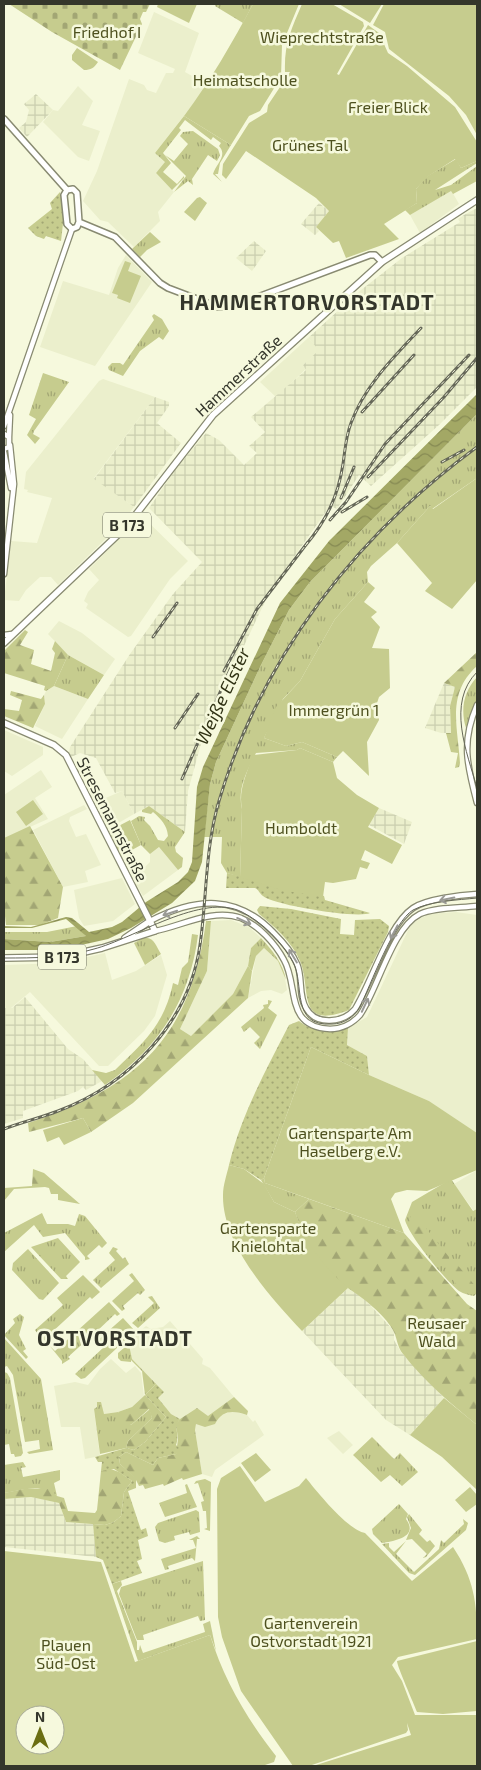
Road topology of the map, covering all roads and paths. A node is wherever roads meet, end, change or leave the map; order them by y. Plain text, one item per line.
1 (4, 119) edge
2 (67, 190) junction
3 (477, 200) edge
4 (79, 222) junction
5 (72, 229) junction
6 (382, 262) junction
7 (11, 408) junction
8 (4, 426) edge
9 (4, 434) edge
10 (9, 437) junction
11 (10, 445) junction
12 (4, 451) edge
13 (12, 494) junction
14 (4, 574) edge
15 (12, 634) junction
16 (4, 635) edge
17 (4, 643) edge
18 (477, 705) edge
19 (4, 723) edge
20 (477, 803) edge
21 (477, 890) edge
22 (469, 894) junction
23 (477, 894) edge
24 (477, 906) edge
25 (149, 920) junction
26 (155, 931) junction
27 (119, 942) junction
28 (4, 958) edge
29 (304, 1003) junction
30 (295, 1004) junction

1 - 2 main road
2 - 4 main road
2 - 5 main road
3 - 6 main road, Hammerstraße / B 173
4 - 5 main road
4 - 6 main road
5 - 7 street
6 - 15 main road, Hammerstraße / B 173
7 - 8 street
7 - 10 street
9 - 10 street
10 - 11 street
11 - 12 street
11 - 13 street
12 - 13 street
13 - 14 street
15 - 16 street
15 - 17 main road, Hammerstraße / B 173
18 - 20 street
19 - 25 main road, Stresemannstraße
21 - 22 street
22 - 23 street
22 -> 29 street
30 -> 24 street
25 - 26 main road, Stresemannstraße
25 - 27 main road, B 173
29 -> 25 street
26 - 27 main road, B 173
26 -> 30 street
27 - 28 main road, B 173
29 - 30 street

